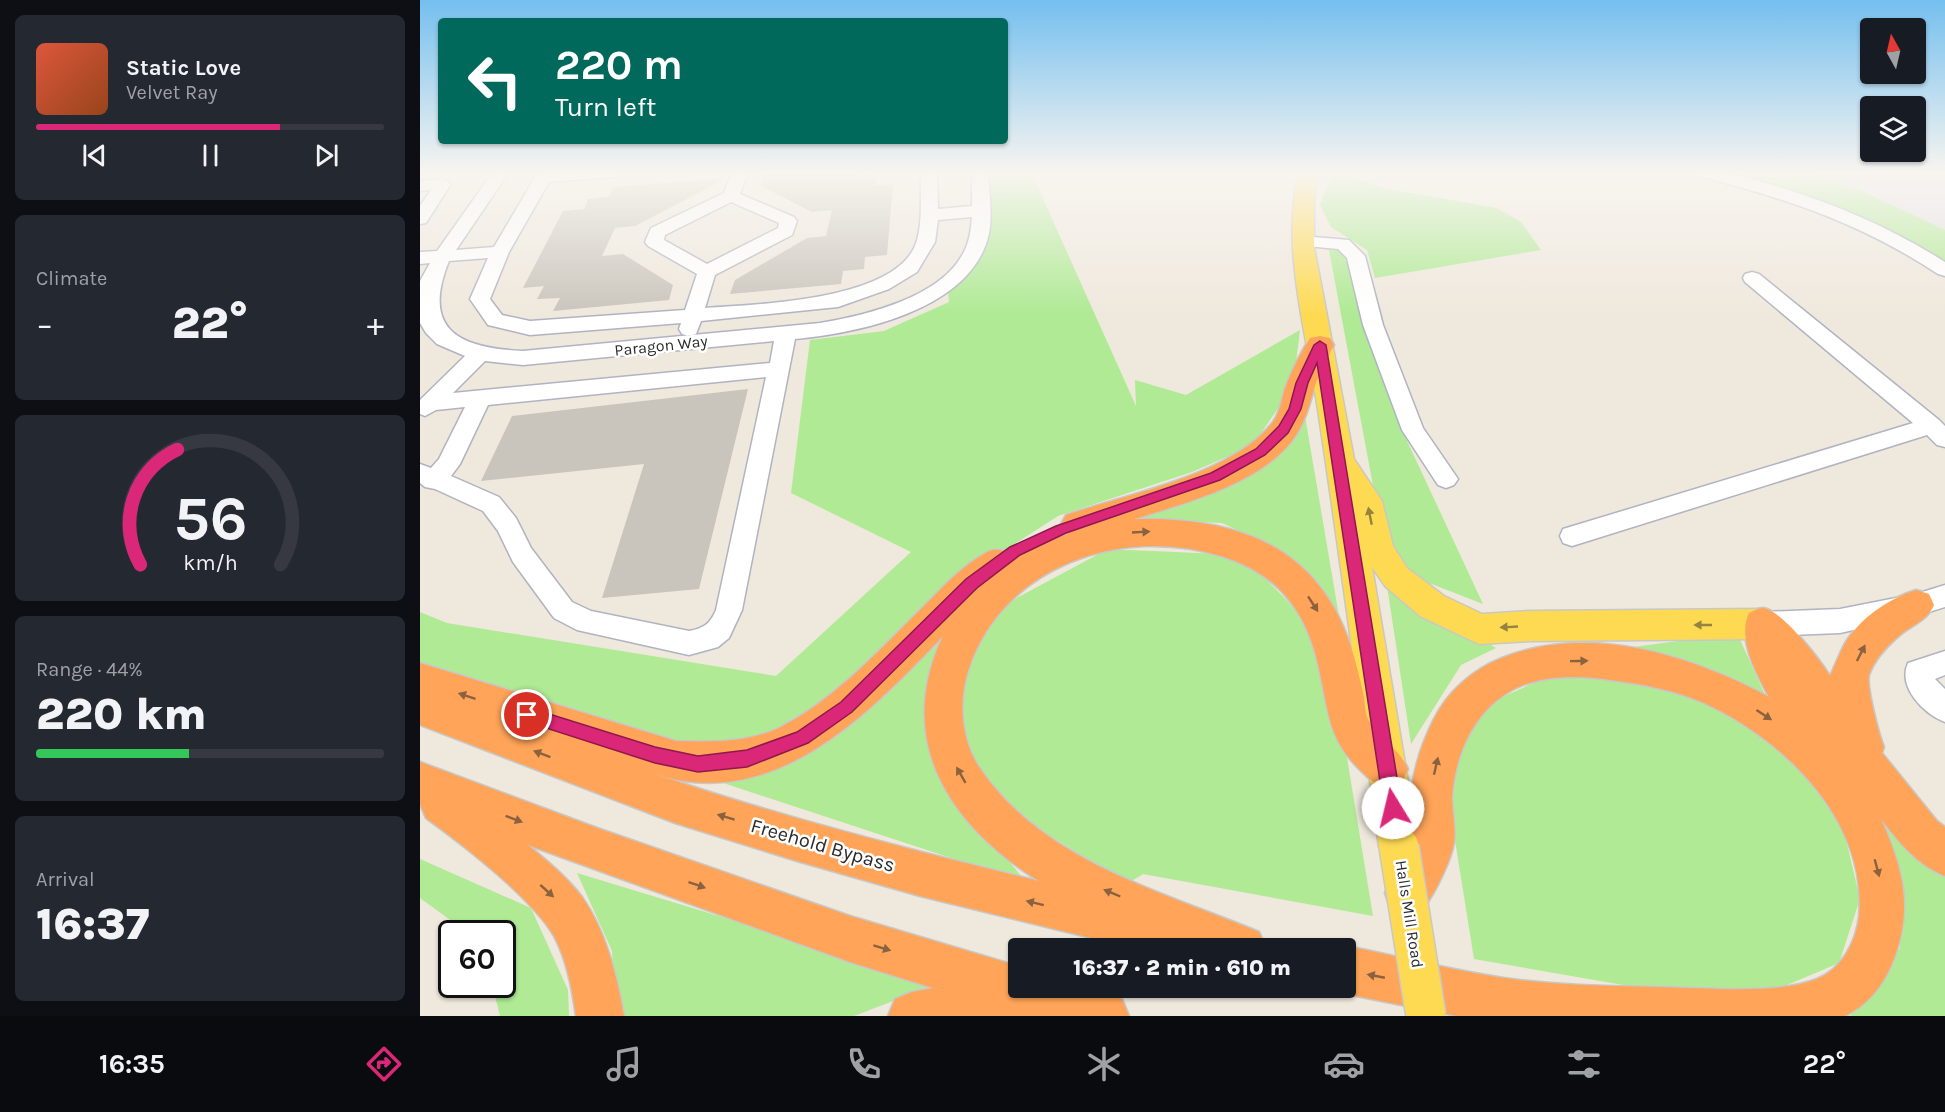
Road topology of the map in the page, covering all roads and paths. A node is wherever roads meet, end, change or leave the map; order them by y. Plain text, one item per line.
1 (469, 219) edge
2 (519, 219) edge
3 (683, 219) edge
4 (784, 219) edge
5 (929, 219) edge
6 (979, 219) edge
7 (1303, 219) edge
8 (1851, 219) edge
9 (1302, 241) junction
10 (500, 252) junction
11 (444, 256) junction
12 (420, 258) edge
13 (1945, 270) edge
14 (707, 272) junction
15 (1752, 278) dead end
16 (422, 316) edge
17 (693, 316) junction
18 (786, 333) junction
19 (684, 343) junction
20 (1320, 345) junction
21 (479, 354) junction
22 (778, 369) junction
23 (480, 399) junction
24 (425, 408) edge
25 (1938, 433) edge
26 (1339, 457) junction
27 (426, 477) edge
28 (1446, 479) dead end
29 (1572, 536) dead end
30 (1931, 600) edge
31 (1762, 624) junction
32 (1945, 663) edge
33 (420, 681) edge
34 (420, 707) edge
35 (1945, 708) edge
36 (1387, 769) junction
37 (420, 783) edge
38 (420, 788) edge
39 (1871, 802) junction
40 (1416, 846) junction
41 (1945, 854) edge
42 (1407, 893) joint
43 (1191, 938) edge
44 (1219, 938) edge
45 (1356, 972) edge
46 (1516, 1004) junction
47 (1095, 1014) edge
48 (600, 1016) edge
49 (912, 1016) edge
50 (1426, 1016) edge
51 (1596, 1016) edge

1 - 11 street, Paragon Way
2 - 10 street
3 - 14 street
4 - 14 street
5 - 17 street
6 - 18 street, Paragon Way
7 - 9 main road, Halls Mill Road
8 - 13 street
9 - 20 main road, Halls Mill Road
9 - 28 street
10 - 11 street
10 - 17 street
11 - 12 street
11 - 16 street, Paragon Way
14 - 17 street
15 - 25 street
16 - 21 street, Paragon Way
17 - 19 street
18 - 19 street, Paragon Way
18 - 22 street
19 - 21 street, Paragon Way
20 - 26 main road, Halls Mill Road
20 -> 33 highway
21 - 24 street
22 - 23 street
22 - 27 street
23 - 24 street
23 - 27 street
25 - 29 street
31 -> 26 main road
26 - 36 main road, Halls Mill Road
30 - 31 street
39 -> 30 highway
31 - 39 highway
32 - 35 street
43 -> 34 highway, Freehold Bypass
36 - 40 main road, Halls Mill Road
44 -> 36 highway
37 -> 47 highway
38 -> 48 highway
40 -> 39 highway
39 - 41 highway
39 -> 46 highway
40 - 42 highway
42 - 50 main road, Halls Mill Road, bridge
46 -> 45 highway
46 - 51 highway
47 - 49 highway

